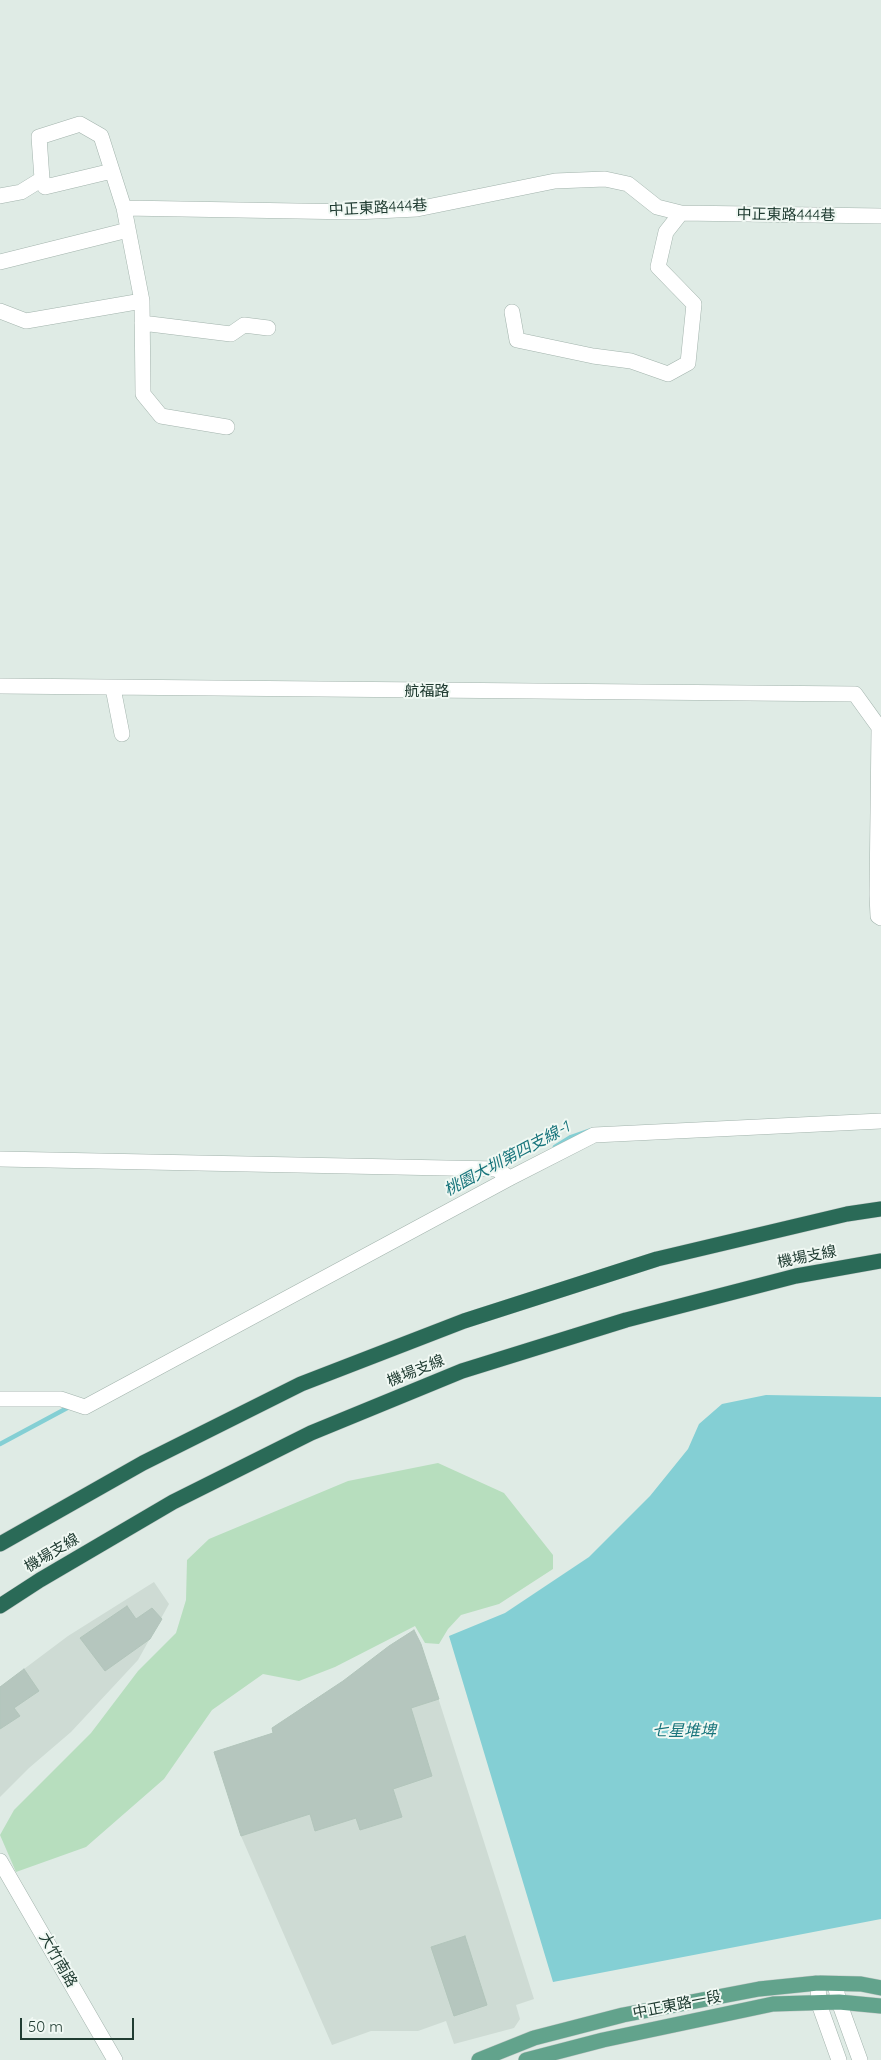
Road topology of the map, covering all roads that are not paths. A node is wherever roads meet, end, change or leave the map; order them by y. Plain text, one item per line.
1 (112, 171) junction
2 (42, 179) junction
3 (0, 196) edge
4 (124, 208) junction
5 (681, 213) junction
6 (881, 216) edge
7 (128, 230) junction
8 (0, 262) edge
9 (142, 301) junction
10 (0, 311) edge
11 (512, 312) dead end
12 (142, 323) junction
13 (268, 328) dead end
14 (227, 427) dead end
15 (0, 686) edge
16 (113, 688) junction
17 (880, 730) edge
18 (122, 734) dead end
19 (880, 917) edge
20 (881, 1122) edge
21 (0, 1159) edge
22 (510, 1178) junction
23 (881, 1209) edge
24 (881, 1261) edge
25 (0, 1399) edge
26 (0, 1544) edge
27 (0, 1606) edge
28 (2, 1868) edge
29 (818, 1983) junction
30 (835, 1984) junction
31 (881, 1988) edge
32 (839, 2002) junction
33 (819, 2004) junction
34 (881, 2006) edge
35 (116, 2060) edge
36 (479, 2060) edge
37 (526, 2060) edge
38 (839, 2060) edge
39 (860, 2060) edge

1 - 2 street
1 - 2 street
1 - 4 street
2 - 3 street
4 - 5 street, 中正東路444巷
4 - 7 street
5 - 6 street, 中正東路444巷
5 - 11 street
7 - 8 street
7 - 9 street
9 - 10 street
9 - 12 street
12 - 13 street
12 - 14 street
15 - 16 street, 航福路
16 - 17 street, 航福路
16 - 18 street
17 - 19 street
20 - 22 street
21 - 22 street
22 - 25 street
23 - 26 highway, 機場支線
24 - 27 highway, 機場支線
28 - 35 street, 大竹南路
29 - 30 main road, 中正東路一段
29 - 33 street
29 - 36 main road, 中正東路一段
30 - 31 main road, 中正東路一段
30 - 32 street
32 - 33 main road, 中正東路一段
32 - 34 main road, 中正東路一段
32 - 39 street
33 - 37 main road, 中正東路一段
33 - 38 street

